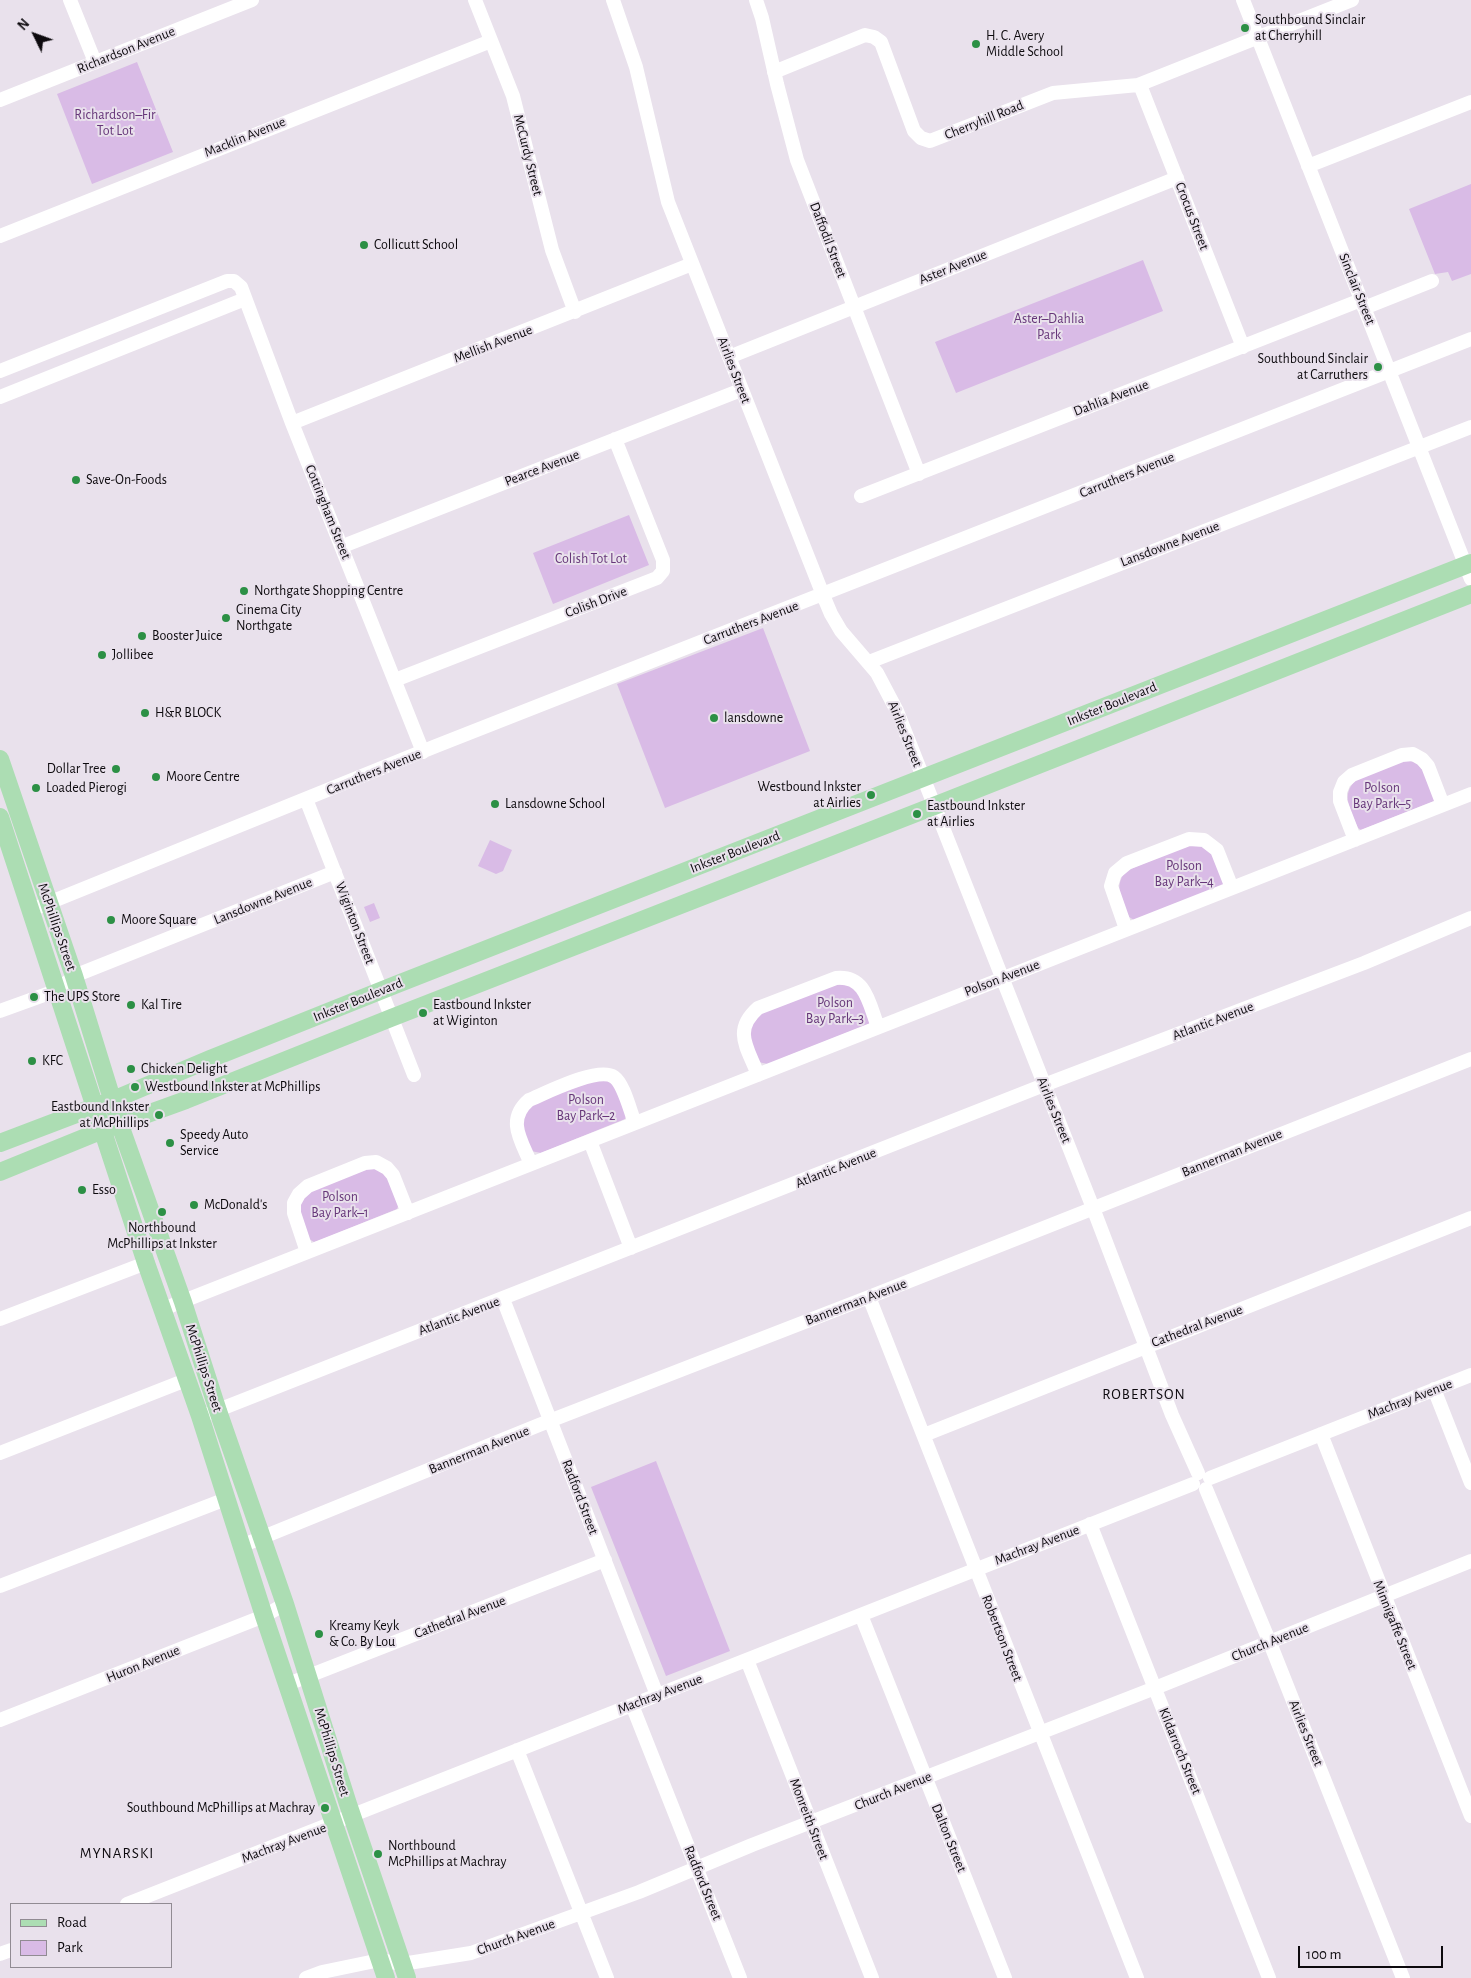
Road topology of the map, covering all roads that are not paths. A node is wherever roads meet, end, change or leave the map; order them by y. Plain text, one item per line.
1 (70, 0) edge
2 (252, 0) edge
3 (475, 0) edge
4 (612, 0) edge
5 (756, 0) edge
6 (1242, 0) edge
7 (1352, 0) edge
8 (1257, 37) junction
9 (491, 41) junction
10 (95, 62) junction
11 (774, 72) junction
12 (1140, 85) junction
13 (0, 100) edge
14 (1471, 102) edge
15 (1308, 166) junction
16 (1177, 178) junction
17 (0, 236) edge
18 (692, 264) junction
19 (1432, 281) dead end
20 (245, 299) junction
21 (1363, 304) junction
22 (854, 306) junction
23 (575, 312) junction
24 (1471, 339) edge
25 (1243, 347) junction
26 (729, 357) junction
27 (1389, 371) junction
28 (0, 372) edge
29 (741, 390) junction
30 (0, 397) edge
31 (292, 423) junction
32 (1471, 427) edge
33 (615, 439) junction
34 (1419, 447) junction
35 (919, 474) junction
36 (860, 496) dead end
37 (342, 546) junction
38 (1469, 569) edge
39 (1471, 594) edge
40 (823, 595) junction
41 (869, 662) junction
42 (396, 680) junction
43 (423, 752) junction
44 (0, 759) edge
45 (923, 779) junction
46 (1471, 794) edge
47 (306, 799) junction
48 (1444, 805) junction
49 (934, 806) junction
50 (0, 817) edge
51 (1355, 840) junction
52 (335, 872) junction
53 (1232, 888) junction
54 (49, 903) junction
55 (31, 910) junction
56 (1471, 918) edge
57 (1126, 929) junction
58 (74, 976) junction
59 (1002, 979) junction
60 (58, 990) junction
61 (381, 991) junction
62 (0, 1011) edge
63 (391, 1018) junction
64 (878, 1027) junction
65 (1471, 1059) edge
66 (414, 1074) dead end
67 (758, 1074) junction
68 (1044, 1085) junction
69 (113, 1100) junction
70 (95, 1106) junction
71 (635, 1123) junction
72 (120, 1125) junction
73 (103, 1130) junction
74 (590, 1141) junction
75 (0, 1143) edge
76 (531, 1164) junction
77 (0, 1172) edge
78 (1093, 1208) junction
79 (408, 1213) junction
80 (1471, 1218) edge
81 (631, 1248) junction
82 (307, 1252) junction
83 (146, 1263) junction
84 (869, 1297) junction
85 (503, 1299) junction
86 (183, 1302) junction
87 (163, 1309) junction
88 (0, 1319) edge
89 (1145, 1346) junction
90 (1471, 1375) edge
91 (186, 1380) junction
92 (1434, 1389) junction
93 (218, 1411) junction
94 (200, 1416) junction
95 (550, 1421) junction
96 (1321, 1434) junction
97 (924, 1435) junction
98 (0, 1454) edge
99 (1202, 1481) junction
100 (1471, 1483) edge
101 (226, 1498) junction
102 (1090, 1524) junction
103 (262, 1537) junction
104 (241, 1546) junction
105 (605, 1560) junction
106 (1471, 1561) edge
107 (976, 1569) junction
108 (0, 1586) edge
109 (1384, 1597) junction
110 (285, 1604) junction
111 (861, 1615) junction
112 (264, 1616) junction
113 (1270, 1643) junction
114 (747, 1660) junction
115 (308, 1676) junction
116 (288, 1684) junction
117 (1155, 1688) junction
118 (657, 1695) junction
119 (632, 1705) junction
120 (0, 1720) edge
121 (1039, 1732) junction
122 (517, 1750) junction
123 (925, 1778) junction
124 (352, 1816) junction
125 (1471, 1816) edge
126 (335, 1823) junction
127 (811, 1823) junction
128 (697, 1869) junction
129 (130, 1903) edge
130 (582, 1913) junction
131 (380, 1960) junction
132 (404, 1971) edge
133 (306, 1978) edge
134 (386, 1978) edge
135 (607, 1978) edge
136 (740, 1978) edge
137 (872, 1978) edge
138 (1005, 1978) edge
139 (1137, 1978) edge
140 (1269, 1978) edge
141 (1403, 1978) edge

1 - 10 street
2 - 10 street, Richardson Avenue
3 - 9 street, McCurdy Street
4 - 18 street, Airlies Street
5 - 11 street, Daffodil Street
6 - 8 street, Sinclair Street
7 - 8 street, Cherryhill Road
8 - 12 street, Cherryhill Road
8 - 15 street, Sinclair Street
9 - 17 street, Macklin Avenue
9 - 23 street, McCurdy Street
10 - 13 street, Richardson Avenue
11 - 12 street, Cherryhill Road
11 - 22 street, Daffodil Street
12 - 16 street, Crocus Street
14 - 15 street
15 - 21 street, Sinclair Street
16 - 22 street, Aster Avenue
16 - 25 street, Crocus Street
18 - 23 street, Mellish Avenue
18 - 26 street, Airlies Street
19 - 21 street, Dahlia Avenue
20 - 28 street, Cottingham Street
20 - 30 street
20 - 31 street, Cottingham Street
21 - 25 street, Dahlia Avenue
21 - 27 street, Sinclair Street
22 - 26 street, Aster Avenue
22 - 35 street, Daffodil Street
23 - 31 street, Mellish Avenue
24 - 27 street, Carruthers Avenue
25 - 35 street, Dahlia Avenue
26 - 29 street, Airlies Street
27 - 34 street, Sinclair Street
27 - 40 street, Carruthers Avenue
29 - 33 street, Pearce Avenue
29 - 40 street, Airlies Street
31 - 37 street, Cottingham Street
32 - 34 street, Lansdowne Avenue
33 - 37 street, Pearce Avenue
33 - 42 street, Colish Drive
34 - 38 street, Sinclair Street
34 - 41 street, Lansdowne Avenue
35 - 36 street, Dahlia Avenue
37 - 42 street, Cottingham Street
38 - 45 main road, Inkster Boulevard
39 - 49 main road, Inkster Boulevard
40 - 41 street, Airlies Street
40 - 43 street, Carruthers Avenue
41 - 45 street, Airlies Street
42 - 43 street, Cottingham Street
43 - 47 street, Carruthers Avenue
44 - 54 main road, McPhillips Street
45 - 49 street, Airlies Street
45 - 61 main road, Inkster Boulevard
46 - 48 street, Polson Avenue
47 - 52 street, Wiginton Street
47 - 54 street, Carruthers Avenue
48 - 51 street, Polson Avenue
48 - 51 street
49 - 59 street, Airlies Street
49 - 63 main road, Inkster Boulevard
50 - 55 main road, McPhillips Street
51 - 53 street, Polson Avenue
52 - 58 street, Lansdowne Avenue
52 - 61 street, Wiginton Street
53 - 57 street, Polson Avenue
53 - 57 street
54 - 55 street, Carruthers Avenue
54 - 58 main road, McPhillips Street
55 - 60 main road, McPhillips Street
56 - 68 street, Atlantic Avenue
57 - 59 street, Polson Avenue
58 - 60 street, Lansdowne Avenue
58 - 69 main road, McPhillips Street
59 - 64 street, Polson Avenue
59 - 68 street, Airlies Street
60 - 62 street, Lansdowne Avenue
60 - 70 main road, McPhillips Street
61 - 63 street, Wiginton Street
61 - 69 main road, Inkster Boulevard
63 - 66 street, Wiginton Street
63 - 72 main road, Inkster Boulevard
64 - 67 street, Polson Avenue
64 - 67 street
65 - 78 street, Bannerman Avenue
67 - 71 street, Polson Avenue
68 - 78 street, Airlies Street
68 - 81 street, Atlantic Avenue
69 - 70 main road, Inkster Boulevard
69 - 72 main road, McPhillips Street
70 - 73 main road, McPhillips Street
70 - 75 main road, Inkster Boulevard
71 - 74 street, Polson Avenue
71 - 76 street
72 - 73 main road, Inkster Boulevard
72 - 86 main road, McPhillips Street
73 - 77 main road, Inkster Boulevard
73 - 83 main road, McPhillips Street
74 - 76 street, Polson Avenue
74 - 81 street
76 - 79 street, Polson Avenue
78 - 84 street, Bannerman Avenue
78 - 89 street, Airlies Street
79 - 82 street, Polson Avenue
79 - 82 street
80 - 89 street, Cathedral Avenue
81 - 85 street, Atlantic Avenue
82 - 86 street, Polson Avenue
83 - 87 main road, McPhillips Street
83 - 88 street
84 - 95 street, Bannerman Avenue
84 - 97 street, Robertson Street
85 - 93 street, Atlantic Avenue
85 - 95 street, Radford Street
86 - 87 street, Polson Avenue
86 - 93 main road, McPhillips Street
87 - 91 main road, McPhillips Street
89 - 97 street, Cathedral Avenue
89 - 99 street, Airlies Street
90 - 92 street, Machray Avenue
91 - 94 main road, McPhillips Street
91 - 98 street
92 - 96 street, Machray Avenue
92 - 100 street
93 - 94 street, Atlantic Avenue
93 - 103 main road, McPhillips Street
94 - 101 main road, McPhillips Street
95 - 103 street, Bannerman Avenue
95 - 105 street, Radford Street
96 - 99 street, Machray Avenue
96 - 109 street, Minnigaffe Street
97 - 107 street, Robertson Street
99 - 102 street, Machray Avenue
99 - 113 street, Airlies Street
101 - 104 main road, McPhillips Street
101 - 108 street
102 - 107 street, Machray Avenue
102 - 117 street, Kildarroch Street
103 - 104 street, Bannerman Avenue
103 - 110 main road, McPhillips Street
104 - 112 main road, McPhillips Street
105 - 115 street, Cathedral Avenue
105 - 118 street, Radford Street
106 - 109 street, Church Avenue
107 - 111 street, Machray Avenue
107 - 121 street, Robertson Street
109 - 113 street, Church Avenue
109 - 125 street, Minnigaffe Street
110 - 112 street, Huron Avenue
110 - 115 main road, McPhillips Street
111 - 114 street, Machray Avenue
111 - 123 street, Dalton Street
112 - 116 main road, McPhillips Street
112 - 120 street, Huron Avenue
113 - 117 street, Church Avenue
113 - 141 street, Airlies Street
114 - 118 street, Machray Avenue
114 - 127 street, Monreith Street
115 - 116 street, Cathedral Avenue
115 - 124 main road, McPhillips Street
116 - 126 main road, McPhillips Street
117 - 121 street, Church Avenue
117 - 140 street, Kildarroch Street
118 - 119 street, Machray Avenue
119 - 122 street, Machray Avenue
119 - 128 street, Radford Street
121 - 123 street, Church Avenue
121 - 139 street, Robertson Street
122 - 124 street, Machray Avenue
122 - 130 street
123 - 127 street, Church Avenue
123 - 138 street, Dalton Street
124 - 126 street, Machray Avenue
124 - 132 main road, McPhillips Street
126 - 129 street, Machray Avenue
126 - 131 main road, McPhillips Street
127 - 128 street, Church Avenue
127 - 137 street, Monreith Street
128 - 130 street, Church Avenue
128 - 136 street, Radford Street
130 - 132 street, Church Avenue
130 - 135 street
131 - 132 street, Church Avenue
131 - 133 street, Church Avenue
131 - 134 main road, McPhillips Street

